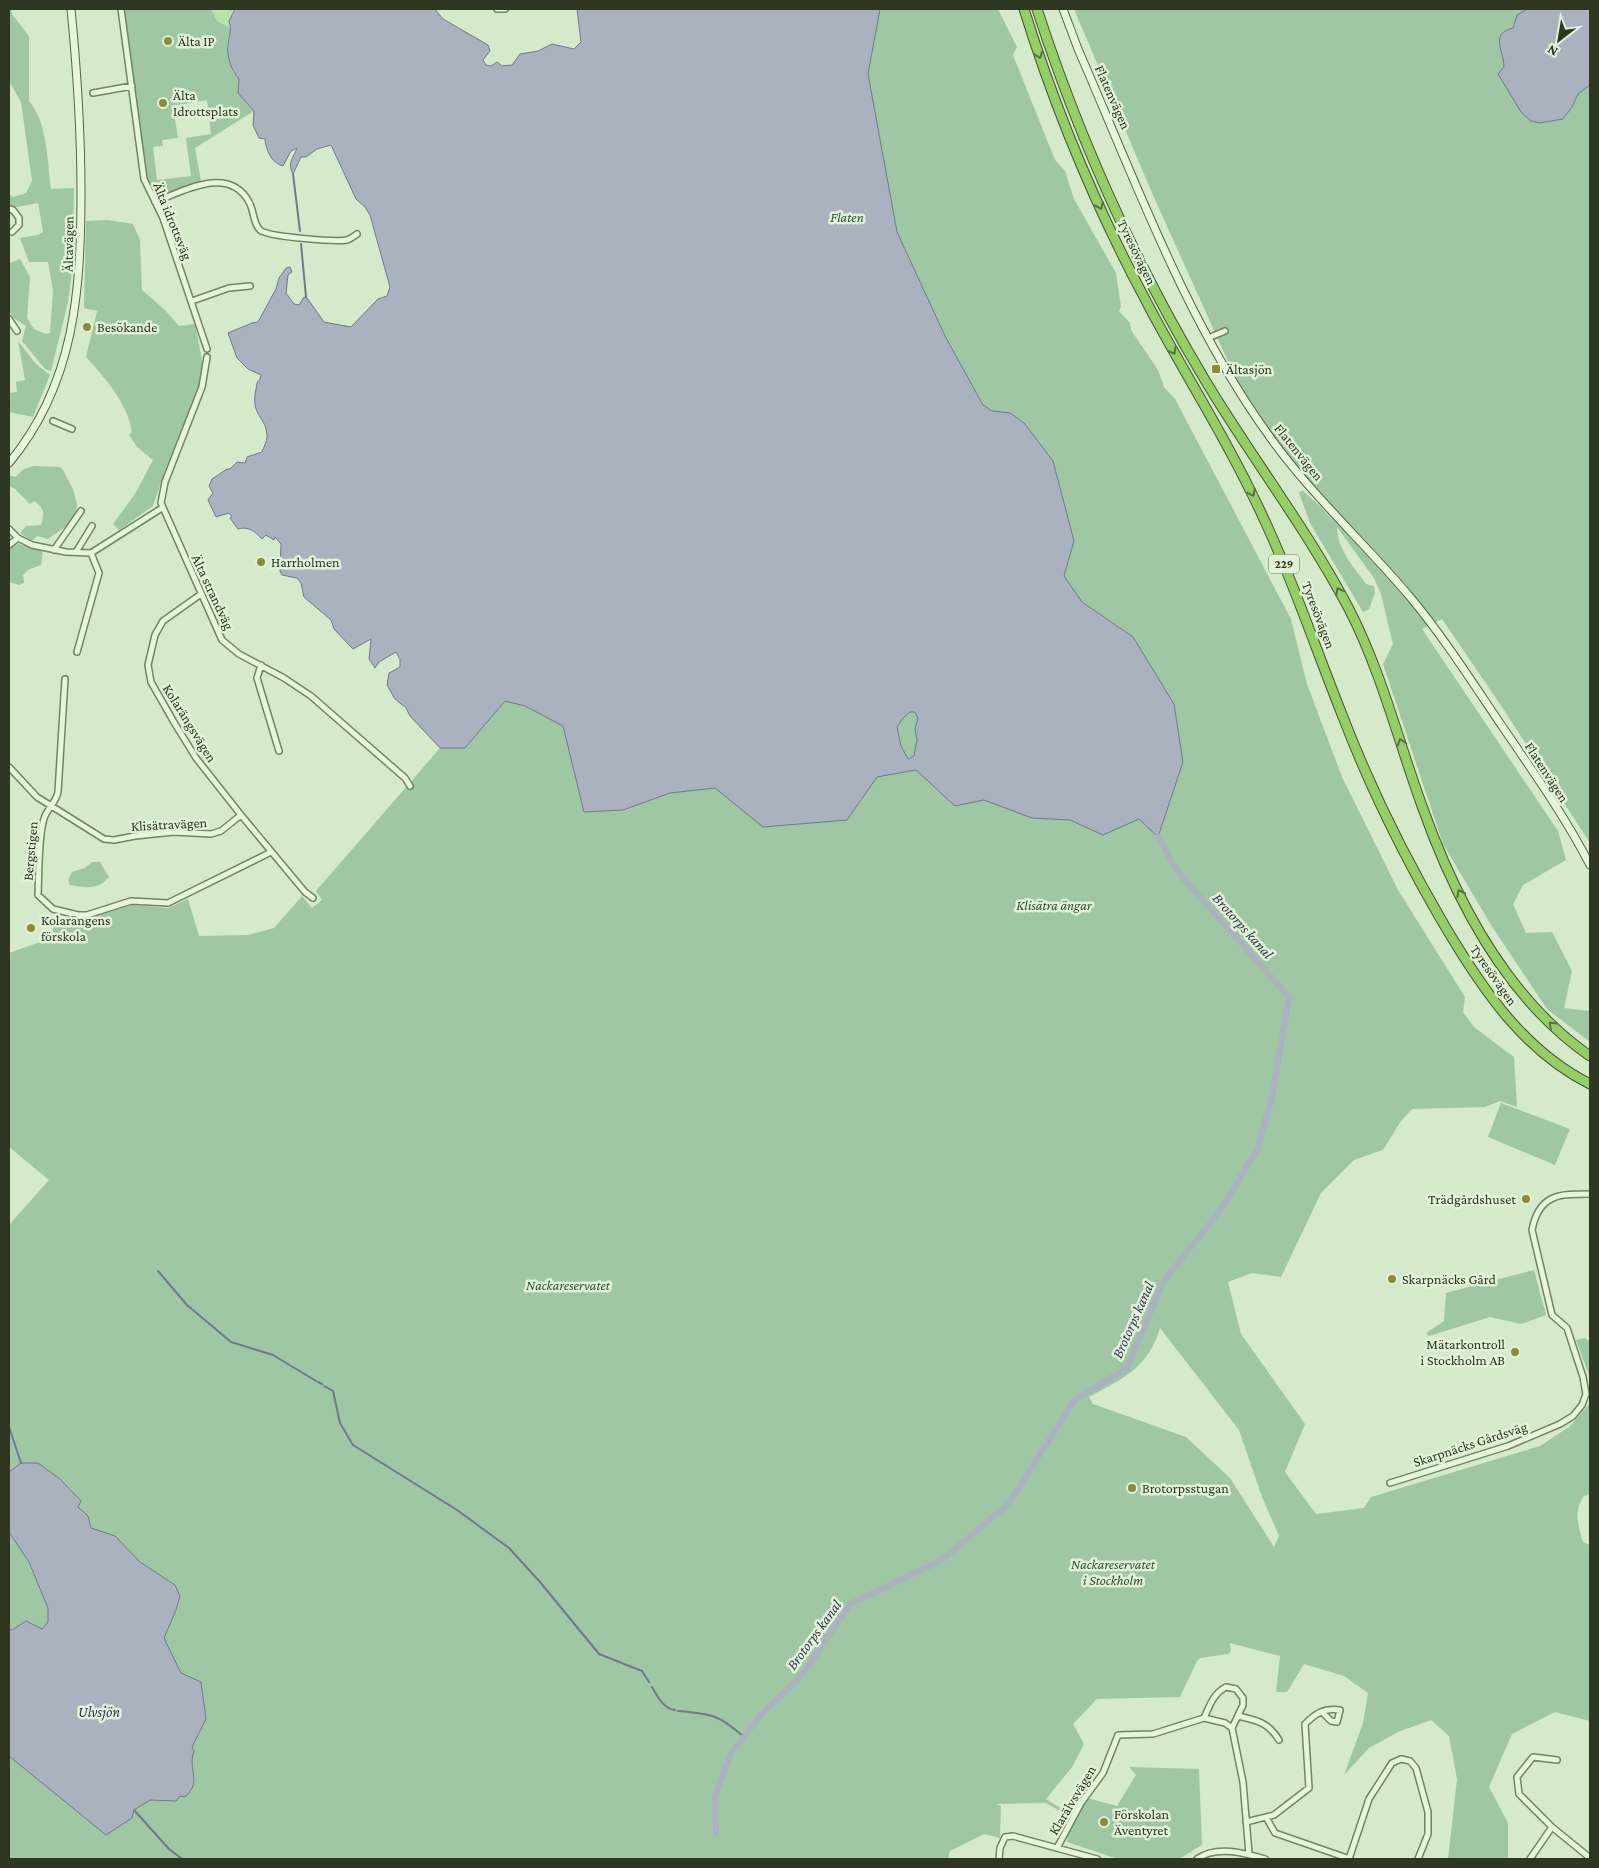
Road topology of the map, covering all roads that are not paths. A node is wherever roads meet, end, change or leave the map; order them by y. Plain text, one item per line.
1 (71, 9) edge
2 (121, 9) edge
3 (497, 9) edge
4 (505, 9) edge
5 (1024, 9) edge
6 (1037, 9) edge
7 (1063, 9) edge
8 (132, 86) junction
9 (93, 93) dead end
10 (155, 202) junction
11 (9, 209) edge
12 (12, 232) dead end
13 (357, 234) dead end
14 (250, 286) dead end
15 (192, 301) junction
16 (9, 319) edge
17 (17, 331) dead end
18 (1225, 331) dead end
19 (1208, 338) junction
20 (207, 349) dead end
21 (208, 357) dead end
22 (53, 421) dead end
23 (72, 429) dead end
24 (9, 463) edge
25 (162, 508) junction
26 (81, 511) dead end
27 (92, 526) dead end
28 (9, 529) edge
29 (18, 538) junction
30 (9, 545) edge
31 (54, 550) junction
32 (76, 552) junction
33 (91, 553) junction
34 (201, 594) junction
35 (78, 652) dead end
36 (262, 665) junction
37 (65, 679) dead end
38 (279, 751) dead end
39 (9, 767) edge
40 (410, 786) dead end
41 (51, 806) junction
42 (240, 815) junction
43 (272, 852) junction
44 (1590, 865) edge
45 (313, 898) dead end
46 (1590, 1056) edge
47 (1590, 1084) edge
48 (1590, 1194) edge
49 (1390, 1482) dead end
50 (1322, 1712) dead end
51 (1238, 1716) junction
52 (1204, 1718) junction
53 (1232, 1728) junction
54 (1279, 1740) dead end
55 (1558, 1760) dead end
56 (1266, 1817) junction
57 (1246, 1822) junction
58 (1552, 1827) junction
59 (1057, 1848) junction
60 (1249, 1854) junction
61 (1590, 1858) edge
62 (999, 1859) edge
63 (1097, 1859) edge
64 (1197, 1859) edge
65 (1265, 1859) edge
66 (1350, 1859) edge
67 (1418, 1859) edge
68 (1530, 1859) edge

1 - 24 street, Ältavägen
2 - 8 street, Älta idrottsväg
3 - 4 street
5 -> 47 highway, Tyresövägen / 229
46 -> 6 highway, Tyresövägen / 229
7 - 19 street, Flatenvägen
8 - 9 street
8 - 10 street, Älta idrottsväg
10 - 13 street
10 - 15 street, Älta idrottsväg
11 - 12 street
14 - 15 street
15 - 20 street, Älta idrottsväg
16 - 17 street
18 - 19 street
19 - 44 street, Flatenvägen
21 - 25 street
22 - 23 street
25 - 33 street
25 - 34 street, Älta strandväg
26 - 31 street
27 - 32 street
28 - 29 street
29 - 30 street
29 - 31 street
31 - 32 street
32 - 33 street
33 - 35 street
34 - 36 street, Älta strandväg
34 - 42 street, Kolarängsvägen
36 - 38 street
36 - 40 street, Älta strandväg
37 - 41 street, Bergstigen
39 - 41 street, Klisätravägen
41 - 42 street, Klisätravägen
41 - 43 street, Bergstigen
42 - 43 street
43 - 45 street
48 - 49 street, Skarpnäcks Gårdsväg
50 - 56 street
51 - 52 street
51 - 53 street
51 - 54 street
52 - 53 street
52 - 59 street, Klarälvsvägen
53 - 57 street
55 - 58 street
56 - 57 street
56 - 66 street
57 - 60 street
58 - 61 street
58 - 68 street
59 - 62 street
59 - 63 street
60 - 64 street
60 - 65 street
66 - 67 street

